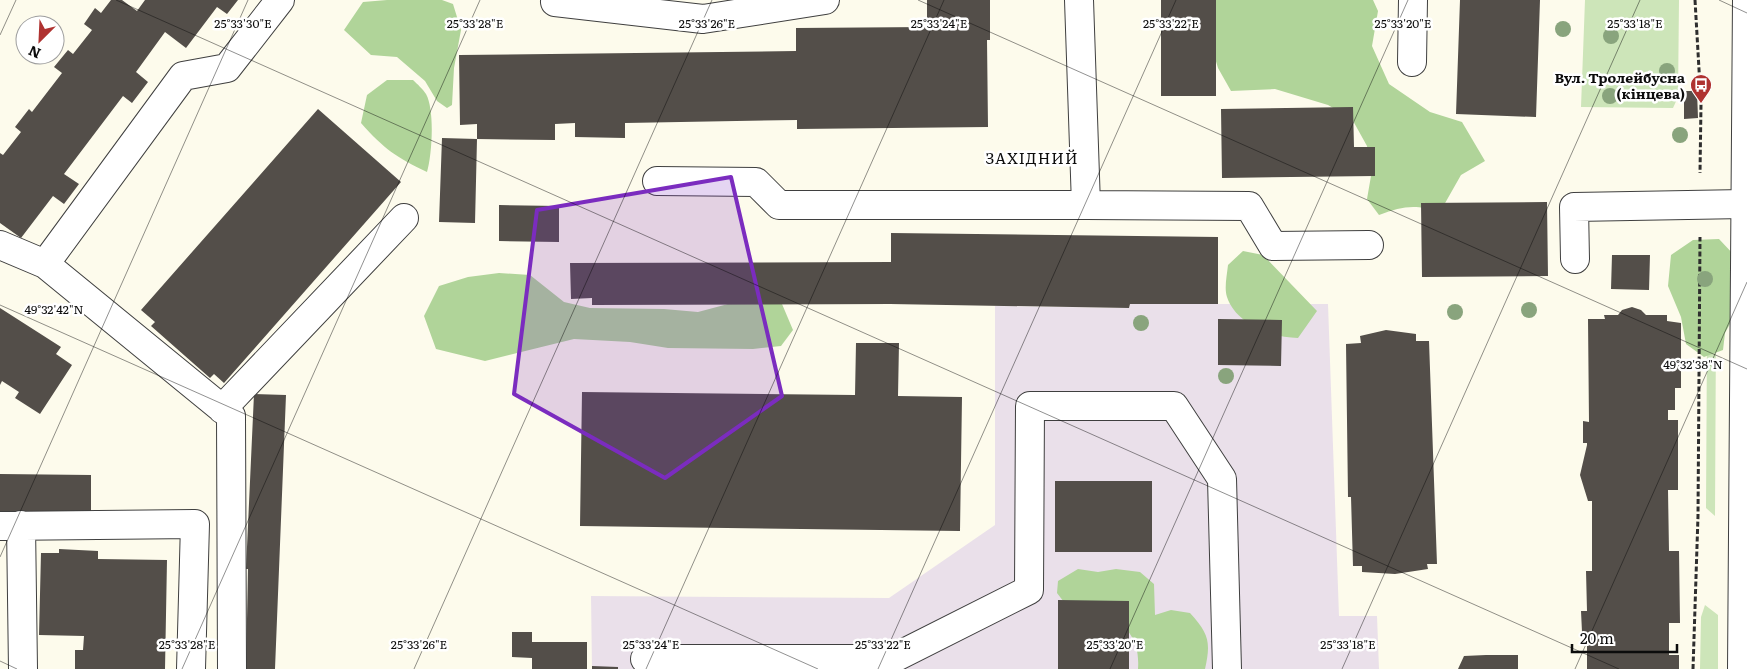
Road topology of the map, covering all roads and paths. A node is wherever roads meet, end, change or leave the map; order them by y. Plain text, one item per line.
1 (280, 0) edge
2 (556, 0) edge
3 (826, 0) edge
4 (1079, 0) edge
5 (1414, 0) edge
6 (1695, 0) edge
7 (1747, 0) edge
8 (1747, 7) edge
9 (1412, 62) dead end
10 (658, 181) dead end
11 (1700, 204) junction
12 (1744, 204) junction
13 (1086, 205) junction
14 (404, 218) dead end
15 (0, 245) edge
16 (1369, 245) dead end
17 (1575, 259) dead end
18 (45, 264) junction
19 (1745, 334) edge
20 (222, 409) junction
21 (11, 526) edge
22 (1745, 591) edge
23 (645, 659) dead end
24 (23, 669) edge
25 (191, 669) edge
26 (232, 669) edge
27 (1227, 669) edge
28 (1693, 669) edge
29 (1742, 669) edge

1 - 18 street
2 - 3 street
4 - 13 street
5 - 9 street
6 - 11 path
7 - 8 street
8 - 12 street
10 - 13 street
11 - 12 street
11 - 17 street
11 - 28 path
12 - 19 street
13 - 16 street
14 - 20 street
15 - 18 street
18 - 20 street
19 - 22 street
20 - 26 street
21 - 24 street
21 - 25 street
22 - 29 street
23 - 27 street

